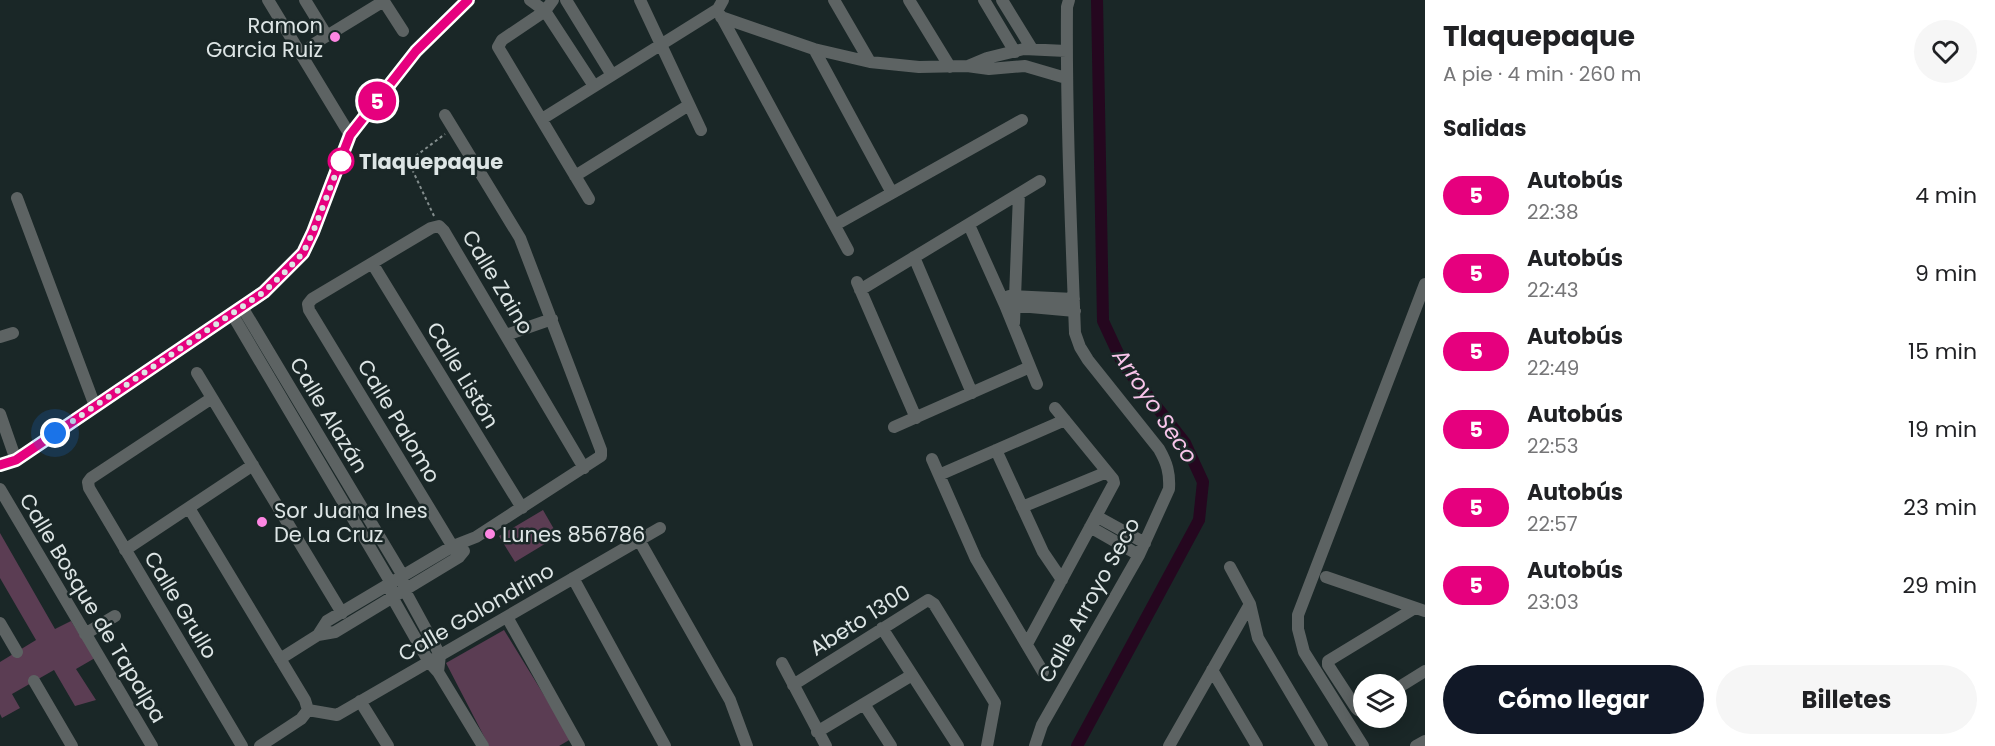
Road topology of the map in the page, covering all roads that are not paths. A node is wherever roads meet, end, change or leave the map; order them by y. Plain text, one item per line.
1 (268, 0) edge
2 (305, 0) edge
3 (384, 0) edge
4 (468, 0) edge
5 (530, 0) edge
6 (553, 0) edge
7 (566, 0) edge
8 (640, 0) edge
9 (834, 0) edge
10 (909, 0) edge
11 (984, 0) edge
12 (1002, 0) edge
13 (1069, 0) edge
14 (720, 9) edge
15 (545, 11) junction
16 (403, 31) dead end
17 (327, 36) junction
18 (661, 44) junction
19 (312, 45) dead end
20 (814, 49) junction
21 (1032, 49) junction
22 (1016, 51) junction
23 (1066, 51) junction
24 (870, 62) junction
25 (967, 66) junction
26 (950, 67) junction
27 (612, 75) junction
28 (1066, 78) junction
29 (594, 86) junction
30 (689, 105) junction
31 (445, 115) dead end
32 (542, 119) junction
33 (1022, 120) dead end
34 (700, 130) dead end
35 (350, 135) junction
36 (575, 176) junction
37 (1040, 181) dead end
38 (892, 193) junction
39 (1019, 194) junction
40 (17, 198) dead end
41 (589, 199) dead end
42 (835, 225) junction
43 (969, 225) junction
44 (848, 250) dead end
45 (914, 258) junction
46 (372, 263) junction
47 (1425, 284) edge
48 (1009, 300) junction
49 (1074, 305) junction
50 (242, 307) junction
51 (232, 314) junction
52 (552, 319) junction
53 (13, 333) dead end
54 (506, 334) junction
55 (0, 337) edge
56 (1030, 367) junction
57 (197, 373) dead end
58 (1037, 384) dead end
59 (972, 393) junction
60 (212, 398) junction
61 (95, 406) junction
62 (1055, 408) dead end
63 (0, 414) edge
64 (916, 418) junction
65 (1065, 420) junction
66 (894, 427) dead end
67 (996, 450) junction
68 (932, 459) dead end
69 (16, 460) junction
70 (0, 465) edge
71 (253, 465) junction
72 (585, 468) junction
73 (1107, 472) junction
74 (939, 475) junction
75 (0, 489) edge
76 (189, 507) junction
77 (1022, 507) junction
78 (522, 508) junction
79 (1093, 521) junction
80 (660, 528) dead end
81 (639, 540) junction
82 (1145, 543) junction
83 (125, 550) junction
84 (456, 551) junction
85 (1139, 555) junction
86 (1230, 567) dead end
87 (403, 576) junction
88 (1326, 577) dead end
89 (573, 578) junction
90 (1062, 580) junction
91 (391, 583) junction
92 (404, 589) junction
93 (392, 597) junction
94 (1250, 604) junction
95 (1420, 610) edge
96 (342, 613) junction
97 (115, 616) dead end
98 (507, 616) junction
99 (0, 622) edge
100 (882, 628) junction
101 (85, 634) junction
102 (318, 635) junction
103 (1233, 635) junction
104 (1258, 638) junction
105 (1027, 644) junction
106 (17, 652) dead end
107 (440, 655) junction
108 (280, 659) junction
109 (429, 662) junction
110 (782, 663) dead end
111 (1212, 670) junction
112 (1425, 671) edge
113 (438, 672) junction
114 (1043, 672) dead end
115 (912, 675) junction
116 (34, 681) dead end
117 (1407, 682) edge
118 (793, 685) junction
119 (360, 701) junction
120 (1353, 703) edge
121 (864, 704) junction
122 (308, 710) junction
123 (817, 732) junction
124 (1425, 741) edge
125 (1175, 743) edge
126 (72, 746) edge
127 (152, 746) edge
128 (242, 746) edge
129 (260, 746) edge
130 (388, 746) edge
131 (483, 746) edge
132 (579, 746) edge
133 (665, 746) edge
134 (747, 746) edge
135 (826, 746) edge
136 (891, 746) edge
137 (958, 746) edge
138 (987, 746) edge
139 (1035, 746) edge
140 (1257, 746) edge
141 (1322, 746) edge
142 (1363, 746) edge
143 (1416, 746) edge

1 - 35 street
2 - 17 street
3 - 16 street
3 - 17 street
4 - 35 street
5 - 15 street
6 - 15 street
7 - 27 street
8 - 18 street
9 - 24 street
10 - 26 street
11 - 22 street
12 - 21 street
13 - 23 street
14 - 18 street
14 - 20 street
14 - 42 street
15 - 29 street
15 - 32 street
17 - 19 street
18 - 27 street
18 - 30 street
20 - 24 street
20 - 38 street
21 - 22 street
21 - 23 street
22 - 25 street
23 - 28 street
24 - 26 street
25 - 26 street
25 - 28 street
27 - 29 street
28 - 49 street
29 - 32 street
30 - 34 street
30 - 36 street
31 - 52 street
32 - 36 street
33 - 38 street
35 - 50 street
36 - 41 street
37 - 39 street
38 - 42 street
39 - 43 street
39 - 48 street
40 - 61 street
42 - 44 street
43 - 45 street
43 - 48 street
45 - 59 street
45 - 64 street
46 - 54 street, Calle Zaino
46 - 78 street, Calle Listón
46 - 84 street, Calle Palomo
47 - 142 street
48 - 49 street
48 - 56 street
49 - 82 street, Calle Arroyo Seco
50 - 51 street
50 - 87 street, Calle Alazán
51 - 61 street
51 - 91 street, Calle Alazán
52 - 54 street
52 - 72 street
53 - 55 street
54 - 72 street, Calle Zaino
56 - 58 street
56 - 59 street
57 - 60 street
59 - 64 street
60 - 71 street
60 - 83 street, Calle Grullo
61 - 69 street
62 - 65 street
63 - 69 street
64 - 66 street
65 - 67 street
65 - 73 street
67 - 74 street
67 - 77 street
68 - 74 street
69 - 70 street
71 - 76 street
71 - 96 street
72 - 78 street
73 - 77 street
73 - 79 street
74 - 105 street
75 - 101 street, Calle Bosque de Tapalpa
76 - 83 street
76 - 108 street
77 - 90 street
78 - 84 street
79 - 82 street
79 - 85 street
79 - 90 street
80 - 81 street, Calle Golondrino
81 - 89 street, Calle Golondrino
81 - 134 street
82 - 85 street, Calle Arroyo Seco
83 - 128 street, Calle Grullo
84 - 87 street
84 - 92 street
85 - 139 street, Calle Arroyo Seco
86 - 94 street
87 - 91 street
87 - 92 street, Calle Alazán
88 - 95 street
89 - 98 street, Calle Golondrino
89 - 133 street
90 - 105 street
91 - 93 street, Calle Alazán
91 - 96 street
92 - 93 street
92 - 107 street, Calle Alazán
93 - 102 street
93 - 109 street, Calle Alazán
94 - 103 street
94 - 104 street
95 - 120 street
96 - 102 street
97 - 101 street
98 - 107 street, Calle Golondrino
98 - 132 street
99 - 106 street
100 - 115 street
100 - 118 street, Abeto 1300
100 - 138 street, Abeto 1300
101 - 127 street, Calle Bosque de Tapalpa
102 - 108 street
103 - 104 street
103 - 111 street
104 - 141 street
105 - 114 street
107 - 109 street, Calle Golondrino
107 - 113 street
108 - 122 street
109 - 113 street, Calle Alazán
109 - 119 street, Calle Golondrino
110 - 118 street
111 - 125 street
111 - 140 street
112 - 117 street
113 - 131 street, Calle Alazán
115 - 121 street
115 - 137 street
116 - 126 street
118 - 123 street
119 - 122 street, Calle Golondrino
119 - 130 street
121 - 123 street
121 - 136 street
122 - 129 street
123 - 135 street
124 - 143 street

